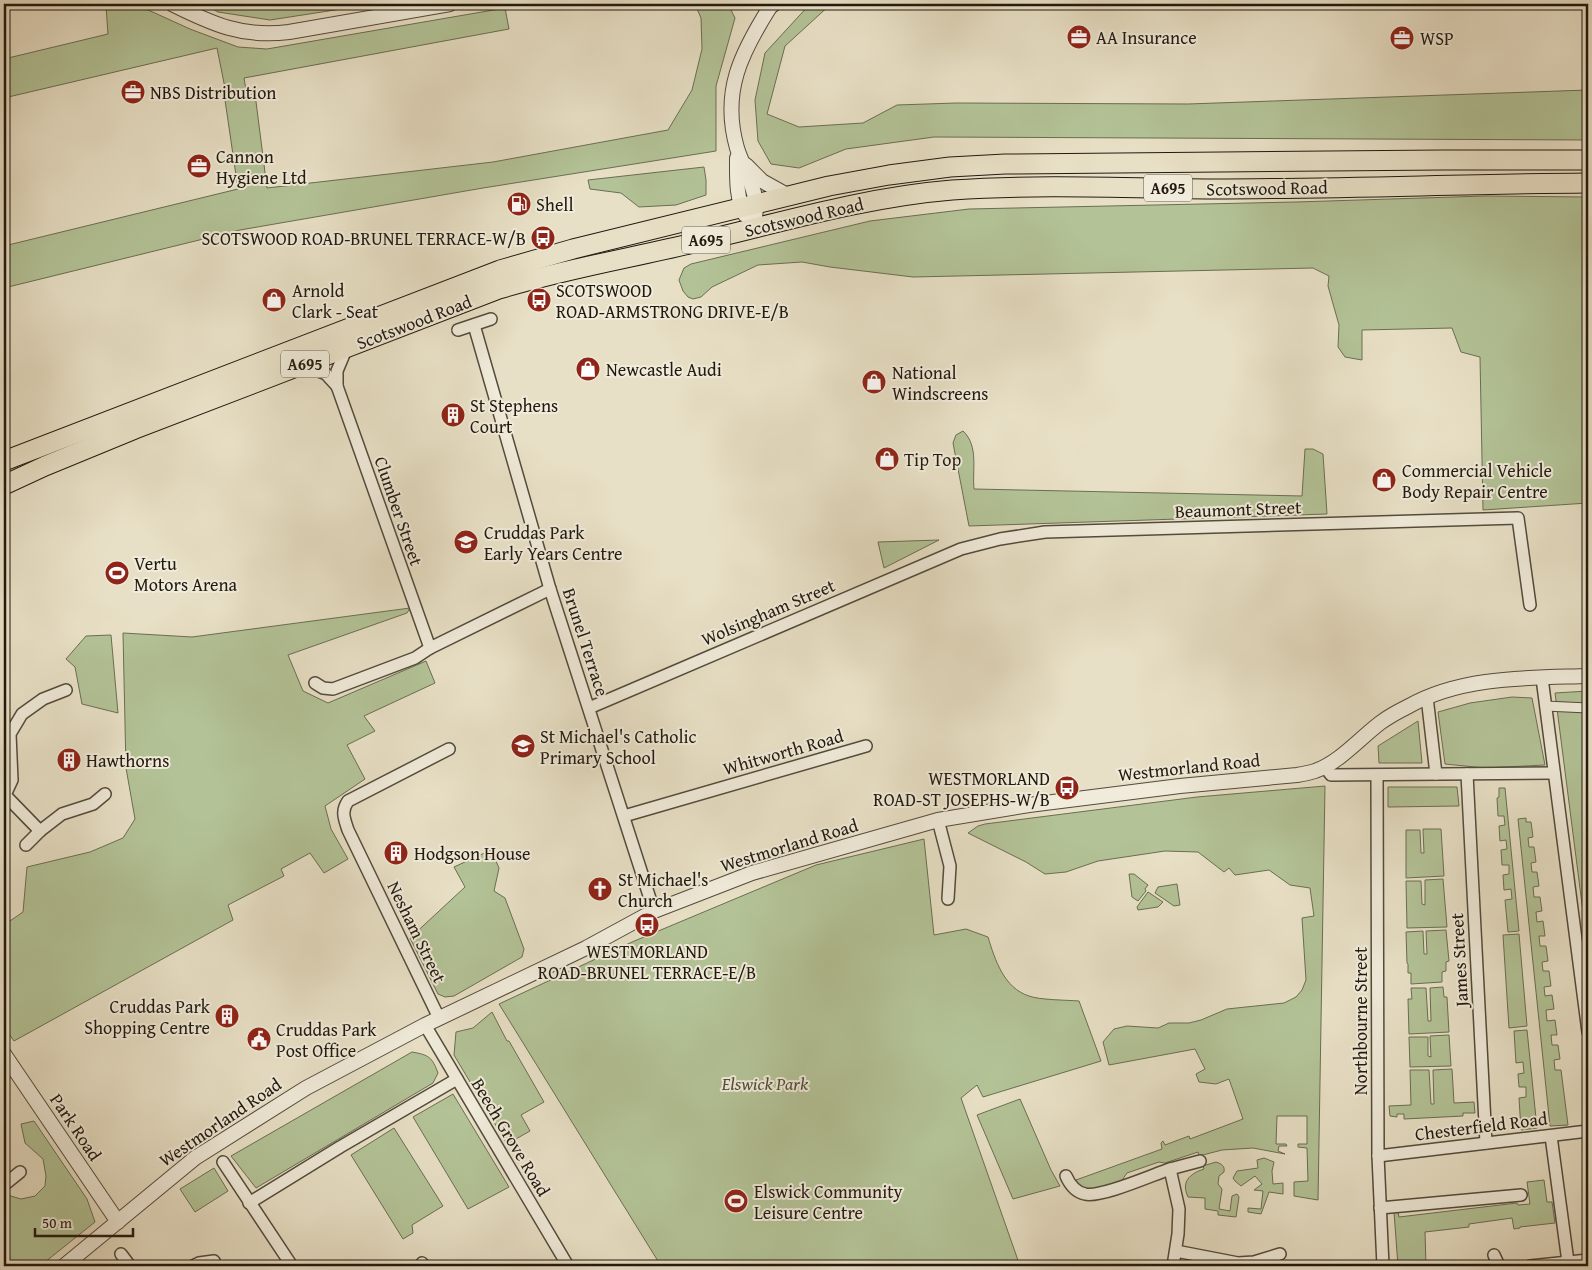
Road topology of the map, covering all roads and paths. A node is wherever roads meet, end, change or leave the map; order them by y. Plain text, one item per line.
1 (172, 4) edge
2 (450, 4) edge
3 (770, 5) edge
4 (740, 154) junction
5 (1588, 160) edge
6 (1588, 183) edge
7 (788, 196) junction
8 (749, 207) junction
9 (753, 229) junction
10 (491, 319) dead end
11 (474, 324) junction
12 (458, 330) dead end
13 (347, 348) junction
14 (303, 365) junction
15 (337, 386) junction
16 (4, 461) edge
17 (4, 485) edge
18 (961, 549) joint
19 (550, 589) junction
20 (1530, 605) dead end
21 (430, 648) junction
22 (1588, 676) edge
23 (1542, 678) junction
24 (315, 683) dead end
25 (66, 690) dead end
26 (1427, 697) junction
27 (1545, 706) junction
28 (589, 708) junction
29 (1588, 708) edge
30 (866, 746) dead end
31 (449, 749) dead end
32 (1325, 766) junction
33 (1554, 773) junction
34 (1436, 774) junction
35 (1467, 774) junction
36 (1377, 775) junction
37 (4, 794) edge
38 (105, 794) dead end
39 (624, 816) junction
40 (938, 820) junction
41 (40, 831) junction
42 (26, 845) dead end
43 (948, 899) dead end
44 (654, 911) junction
45 (439, 1018) junction
46 (425, 1025) junction
47 (1588, 1032) edge
48 (4, 1054) edge
49 (457, 1079) junction
50 (1588, 1131) edge
51 (1551, 1136) junction
52 (1486, 1143) junction
53 (1378, 1156) junction
54 (1200, 1161) dead end
55 (223, 1162) dead end
56 (1170, 1169) junction
57 (20, 1172) dead end
58 (1066, 1176) dead end
59 (4, 1185) edge
60 (1521, 1195) dead end
61 (249, 1203) junction
62 (1380, 1208) junction
63 (118, 1222) junction
64 (1176, 1251) junction
65 (121, 1254) dead end
66 (1280, 1254) dead end
67 (1494, 1255) dead end
68 (214, 1260) dead end
69 (1588, 1260) edge
70 (1568, 1262) junction
71 (64, 1266) edge
72 (130, 1266) edge
73 (193, 1266) edge
74 (292, 1266) edge
75 (568, 1266) edge
76 (1173, 1266) edge
77 (1383, 1266) edge
78 (1499, 1266) edge
79 (1530, 1266) edge

1 - 2 street
3 - 4 street
4 - 7 street
4 - 8 street
5 - 7 main road, Scotswood Road / A695
6 - 9 main road, Scotswood Road / A695
7 - 8 main road, Scotswood Road / A695
8 - 9 street
8 - 16 main road, Scotswood Road / A695
9 - 13 main road, Scotswood Road / A695
10 - 11 street
11 - 12 street
11 - 19 street, Brunel Terrace
13 - 14 main road, Scotswood Road / A695
13 - 15 street, Clumber Street
14 - 15 street
14 - 17 main road, Scotswood Road / A695
15 - 21 street, Clumber Street
18 - 20 street, Beaumont Street
18 - 28 street, Wolsingham Street
19 - 21 street
19 - 28 street, Brunel Terrace
21 - 24 street
22 - 23 street, Westmorland Road
23 - 26 street, Westmorland Road
23 - 27 street
25 - 37 street
26 - 32 street, Westmorland Road
26 - 34 street
27 - 29 street
27 - 33 street
28 - 39 street, Brunel Terrace
30 - 39 street, Whitworth Road
31 - 45 street, Nesham Street
32 - 36 street
32 - 40 street, Westmorland Road
33 - 35 street
33 - 47 street
34 - 35 street
34 - 36 street
35 - 52 street, James Street
36 - 53 street, Northbourne Street
37 - 41 street
38 - 41 street
39 - 44 street, Brunel Terrace
40 - 43 street
40 - 44 street, Westmorland Road
41 - 42 street
44 - 45 street, Westmorland Road
45 - 46 street, Westmorland Road
46 - 49 street, Beech Grove Road
46 - 63 street, Westmorland Road
48 - 63 street, Park Road
49 - 61 street
49 - 75 street, Beech Grove Road
50 - 51 street, Chesterfield Road
51 - 52 street, Chesterfield Road
51 - 70 street
52 - 53 street, Chesterfield Road
53 - 62 street, Northbourne Street
54 - 56 street
55 - 61 street
56 - 58 street
56 - 64 street
57 - 59 street
60 - 62 street
61 - 74 street
62 - 77 street, Northbourne Street
63 - 71 street, Westmorland Road
64 - 66 street
64 - 76 street
65 - 72 street
67 - 78 street
68 - 73 street
69 - 70 street
70 - 79 street

